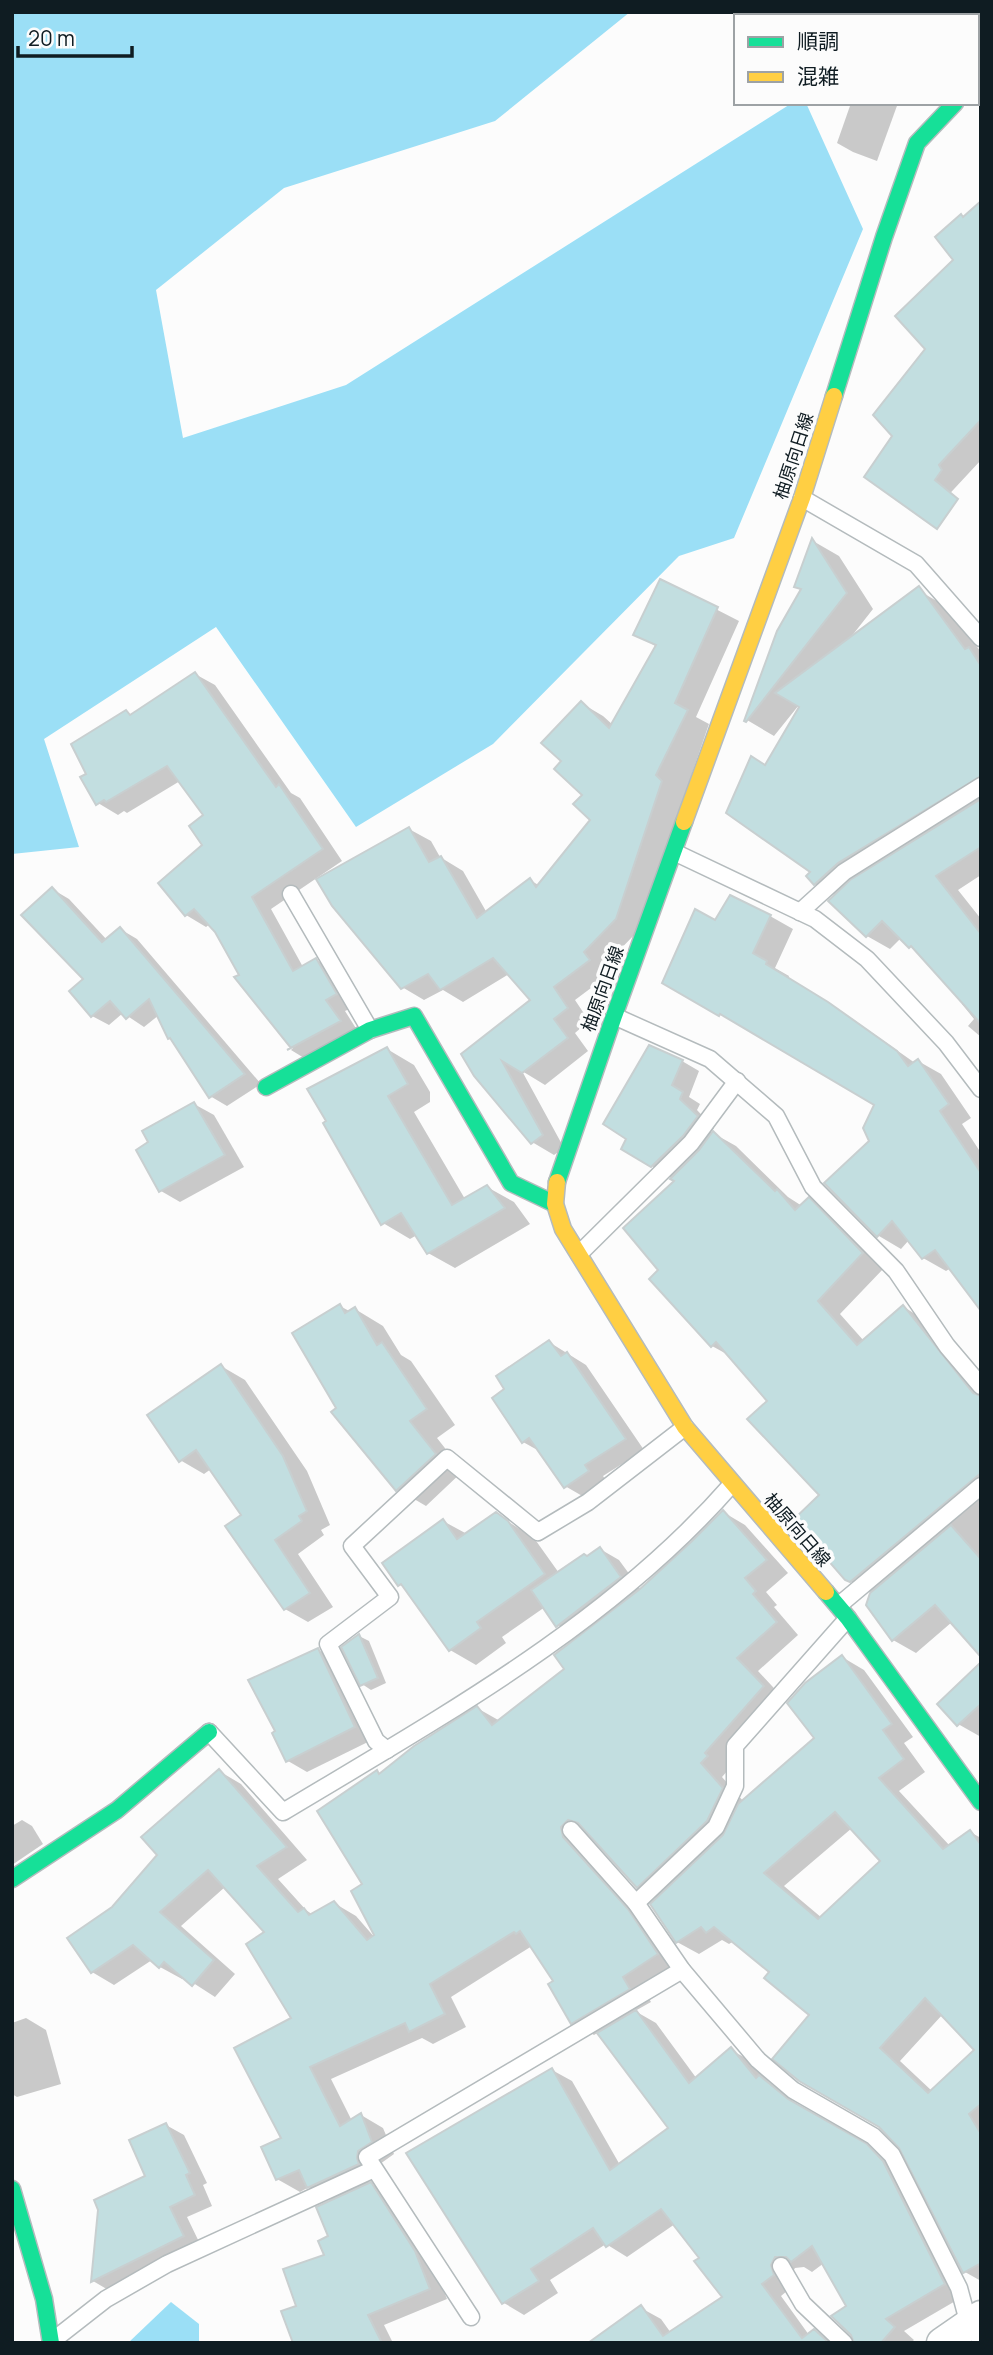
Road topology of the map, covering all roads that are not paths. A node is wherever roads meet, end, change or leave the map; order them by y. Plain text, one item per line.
1 (953, 105) edge
2 (802, 498) junction
3 (981, 611) edge
4 (967, 622) junction
5 (981, 638) edge
6 (981, 786) edge
7 (674, 852) junction
8 (291, 894) dead end
9 (800, 912) junction
10 (614, 1016) junction
11 (370, 1030) junction
12 (737, 1082) junction
13 (266, 1087) dead end
14 (981, 1089) edge
15 (555, 1204) junction
16 (579, 1254) junction
17 (981, 1386) edge
18 (685, 1427) junction
19 (733, 1484) junction
20 (981, 1486) edge
21 (843, 1612) junction
22 (209, 1732) joint
23 (387, 1750) junction
24 (981, 1802) edge
25 (571, 1830) dead end
26 (12, 1879) edge
27 (636, 1903) junction
28 (682, 1970) junction
29 (374, 2169) junction
30 (12, 2189) edge
31 (781, 2266) dead end
32 (471, 2317) dead end
33 (977, 2327) edge
34 (51, 2343) edge
35 (844, 2343) edge
36 (942, 2343) edge

1 - 2 main road, 柚原向日線
2 - 4 lane
2 - 7 main road, 柚原向日線
3 - 4 lane
4 - 5 lane
6 - 9 lane
7 - 9 lane
7 - 10 main road, 柚原向日線
8 - 11 lane
9 - 14 lane
10 - 12 lane
10 - 15 main road, 柚原向日線
11 - 13 main road
11 - 15 main road
12 - 16 lane
12 - 17 lane
15 - 16 main road, 柚原向日線
16 - 18 main road, 柚原向日線
18 - 19 main road, 柚原向日線
18 - 23 lane
19 - 21 main road, 柚原向日線
19 - 23 lane
20 - 21 lane
21 - 24 main road, 柚原向日線
21 - 27 lane
22 - 23 lane
22 - 26 main road
25 - 27 lane
27 - 28 lane
28 - 29 lane
28 - 33 lane
29 - 32 lane
29 - 34 lane
30 - 34 main road
31 - 35 lane
33 - 36 street

